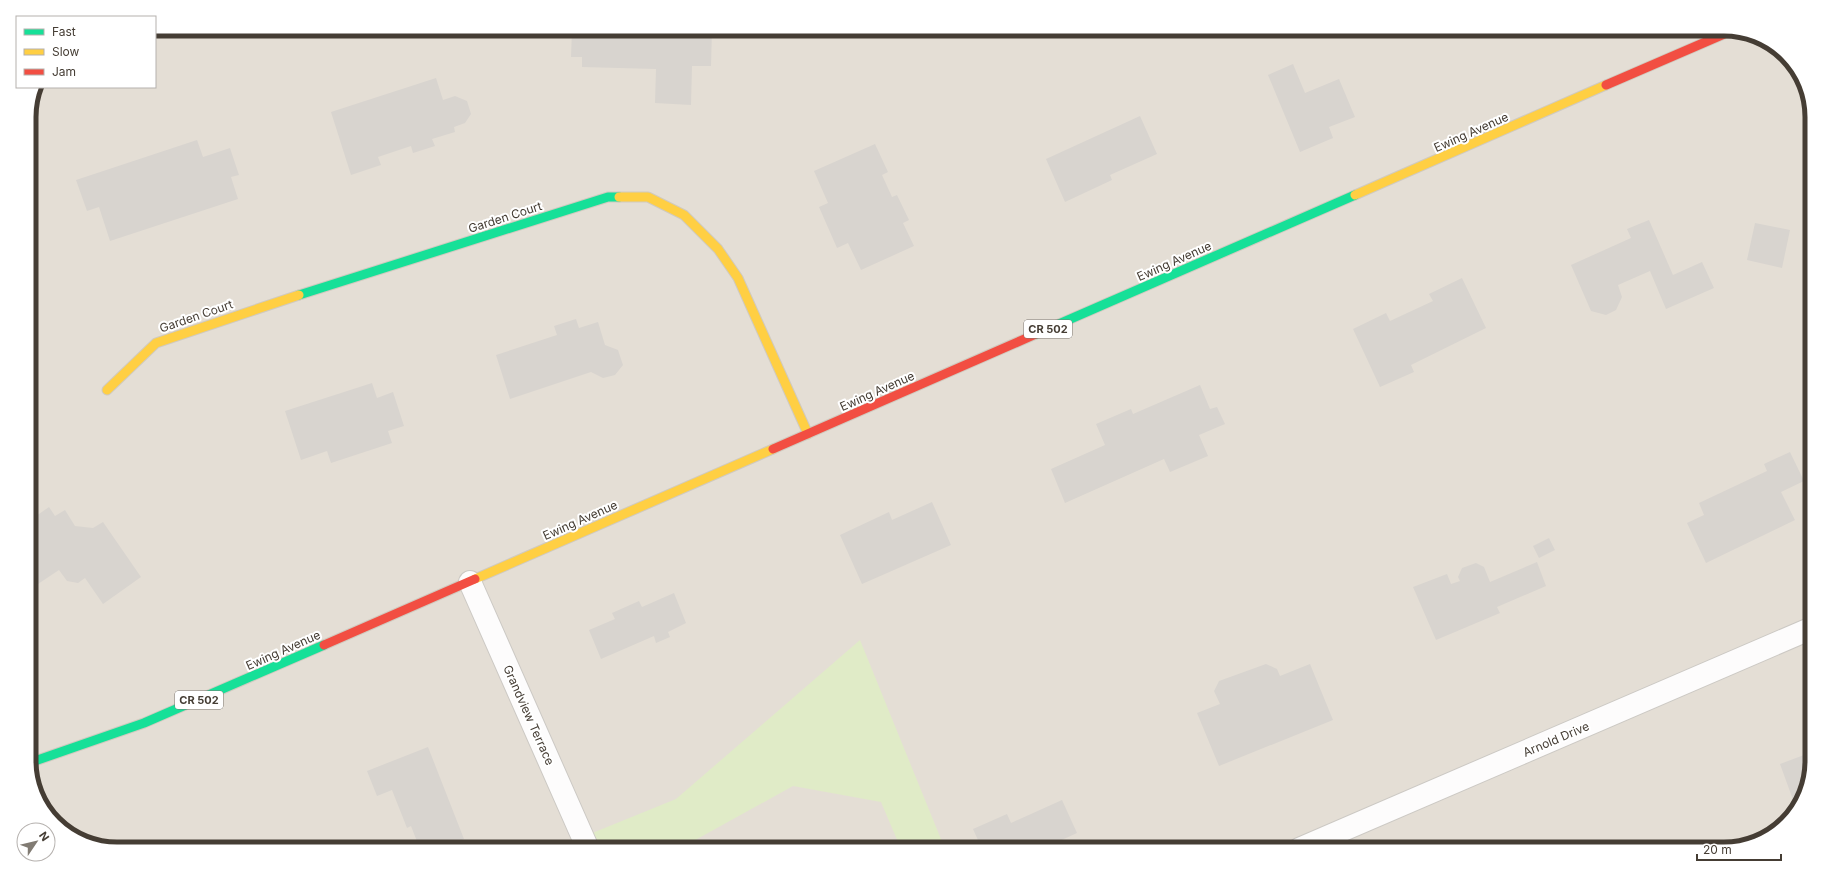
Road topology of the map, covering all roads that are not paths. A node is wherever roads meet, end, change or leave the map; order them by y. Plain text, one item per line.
1 (1717, 36) edge
2 (107, 390) dead end
3 (808, 434) junction
4 (470, 582) junction
5 (1805, 631) edge
6 (36, 762) edge
7 (585, 842) edge
8 (1316, 842) edge

1 - 3 main road, Ewing Avenue / CR 502
2 - 3 main road, Garden Court
3 - 4 main road, Ewing Avenue / CR 502
4 - 6 main road, Ewing Avenue / CR 502
4 - 7 street, Grandview Terrace
5 - 8 street, Arnold Drive

